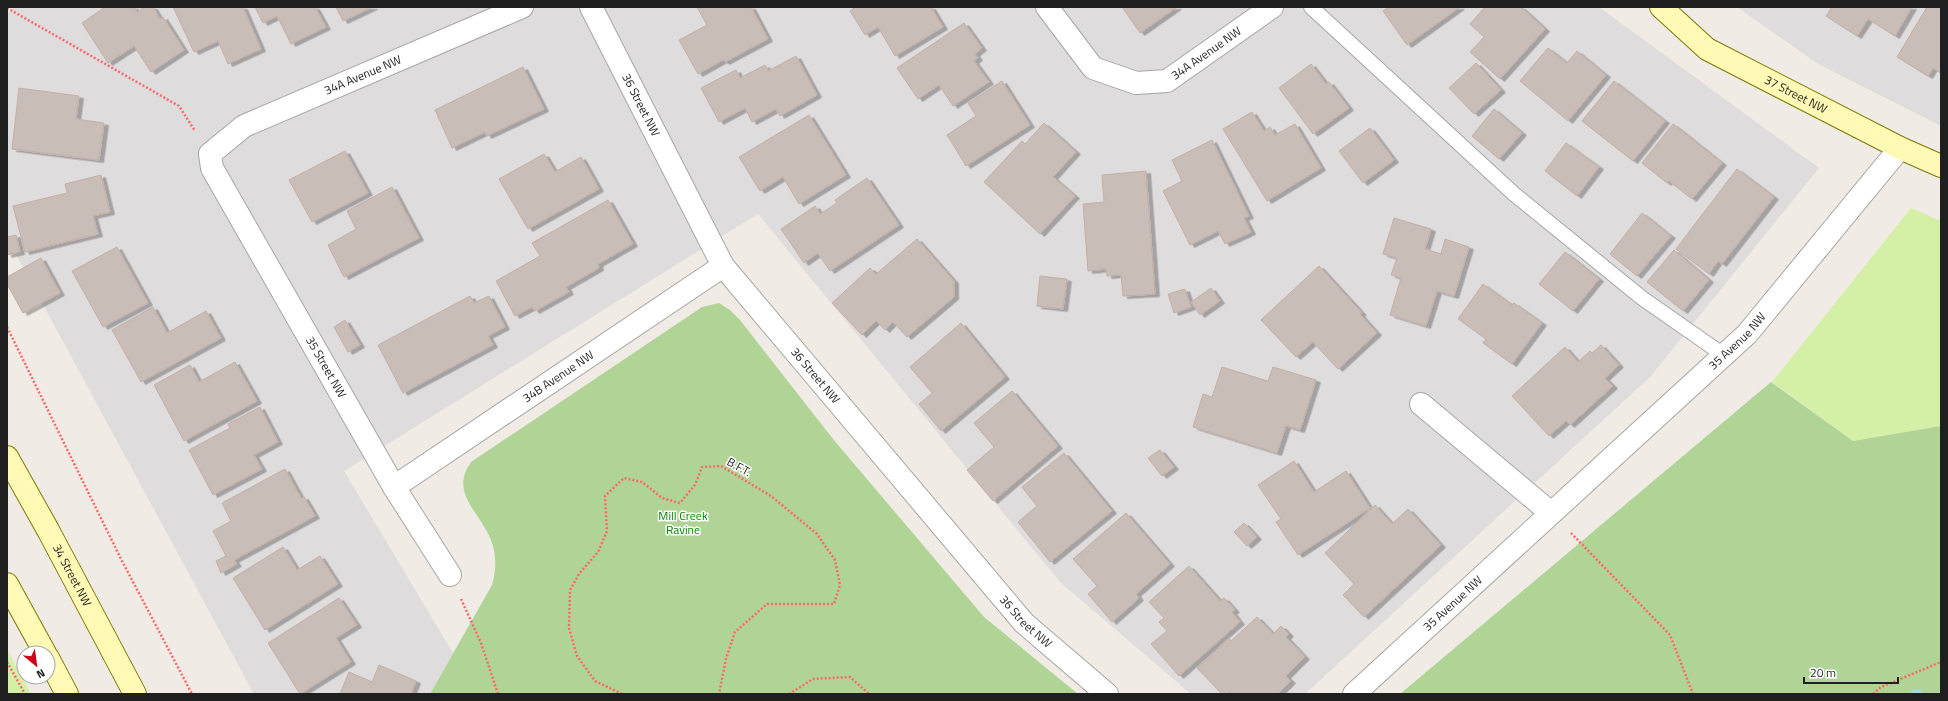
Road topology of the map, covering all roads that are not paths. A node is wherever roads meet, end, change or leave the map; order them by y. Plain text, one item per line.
1 (522, 7) edge
2 (591, 7) edge
3 (1047, 7) edge
4 (1272, 7) edge
5 (1311, 7) edge
6 (1661, 7) edge
7 (1900, 148) junction
8 (210, 154) joint
9 (1940, 163) edge
10 (723, 266) junction
11 (1725, 356) junction
12 (1421, 404) dead end
13 (7, 457) edge
14 (394, 487) junction
15 (1551, 513) junction
16 (450, 575) road end
17 (7, 584) edge
18 (41, 645) edge
19 (56, 673) edge
20 (67, 694) edge
21 (134, 694) edge
22 (1107, 694) edge
23 (1354, 694) edge

1 - 8 street, 34A Avenue NW
2 - 10 street, 36 Street NW
3 - 4 street, 34A Avenue NW
5 - 11 lane
6 - 7 main road, 37 Street NW
7 - 9 main road, 37 Street NW
7 - 11 street, 35 Avenue NW
8 - 14 street, 35 Street NW
10 - 14 street, 34B Avenue NW
10 - 22 street, 36 Street NW
11 - 15 street, 35 Avenue NW
12 - 15 street
13 - 21 main road, 34 Street NW
14 - 16 street, 35 Street NW
15 - 23 street, 35 Avenue NW
17 - 18 main road
19 - 20 main road

